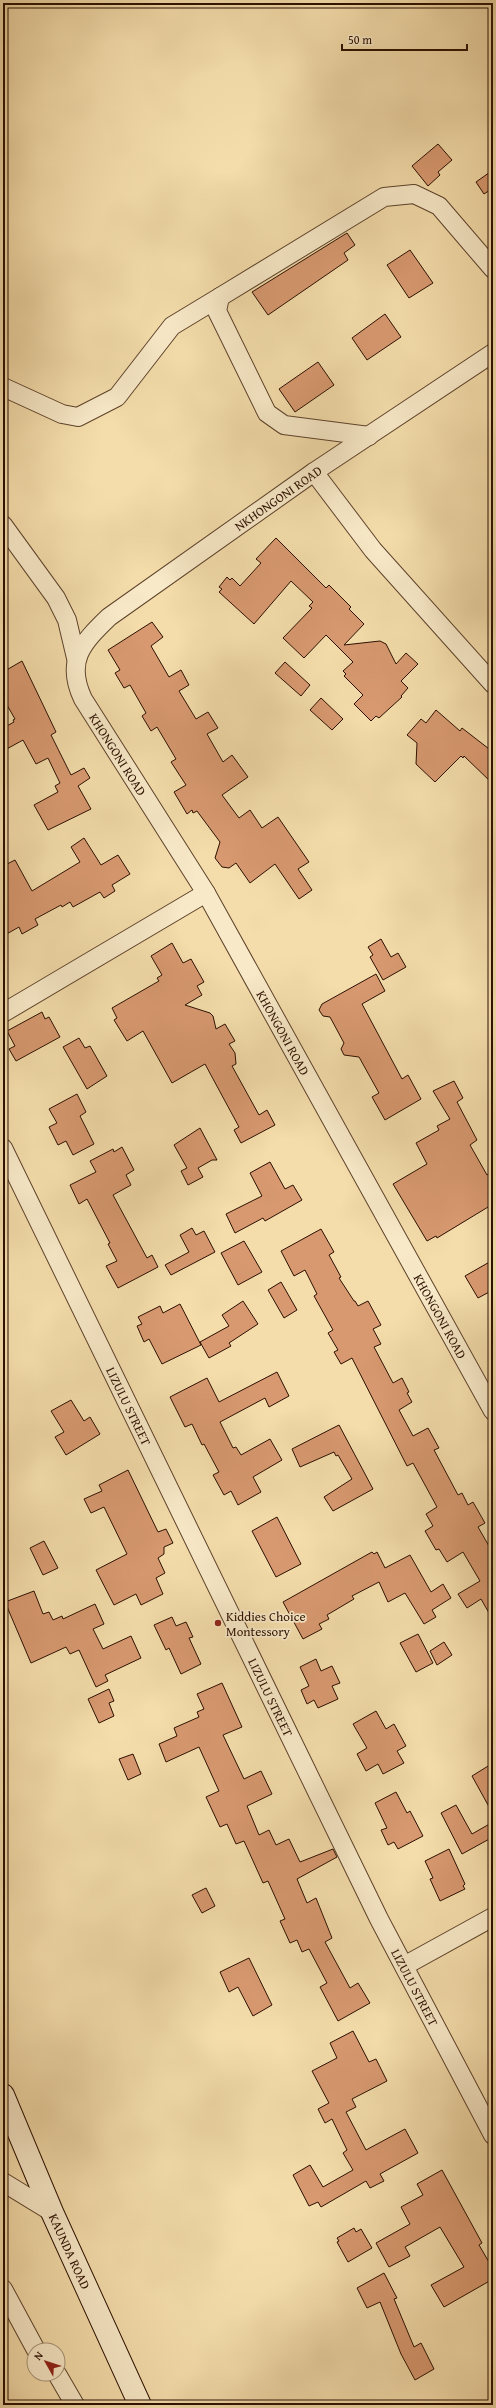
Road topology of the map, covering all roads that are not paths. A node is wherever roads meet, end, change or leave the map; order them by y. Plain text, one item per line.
1 (493, 269) edge
2 (220, 297) junction
3 (493, 353) edge
4 (3, 387) edge
5 (369, 436) junction
6 (314, 472) junction
7 (3, 525) edge
8 (76, 658) junction
9 (488, 680) edge
10 (206, 893) junction
11 (3, 1013) edge
12 (3, 1148) edge
13 (493, 1411) edge
14 (493, 1917) edge
15 (404, 1966) junction
16 (3, 2096) edge
17 (493, 2135) edge
18 (3, 2182) edge
19 (52, 2212) junction
20 (3, 2289) edge
21 (32, 2342) edge
22 (62, 2382) edge
23 (75, 2405) edge
24 (140, 2405) edge

1 - 2 street
2 - 4 street
2 - 5 street
3 - 5 street, NKHONGONI ROAD
5 - 6 street, NKHONGONI ROAD
6 - 8 street, NKHONGONI ROAD
6 - 9 street
7 - 8 street
8 - 10 street, KHONGONI ROAD
10 - 11 street
10 - 13 street, KHONGONI ROAD
12 - 15 street, LIZULU STREET
14 - 15 street
15 - 17 street, LIZULU STREET
16 - 19 main road, KAUNDA ROAD
18 - 19 street
19 - 24 main road, KAUNDA ROAD
20 - 21 street
22 - 23 street

